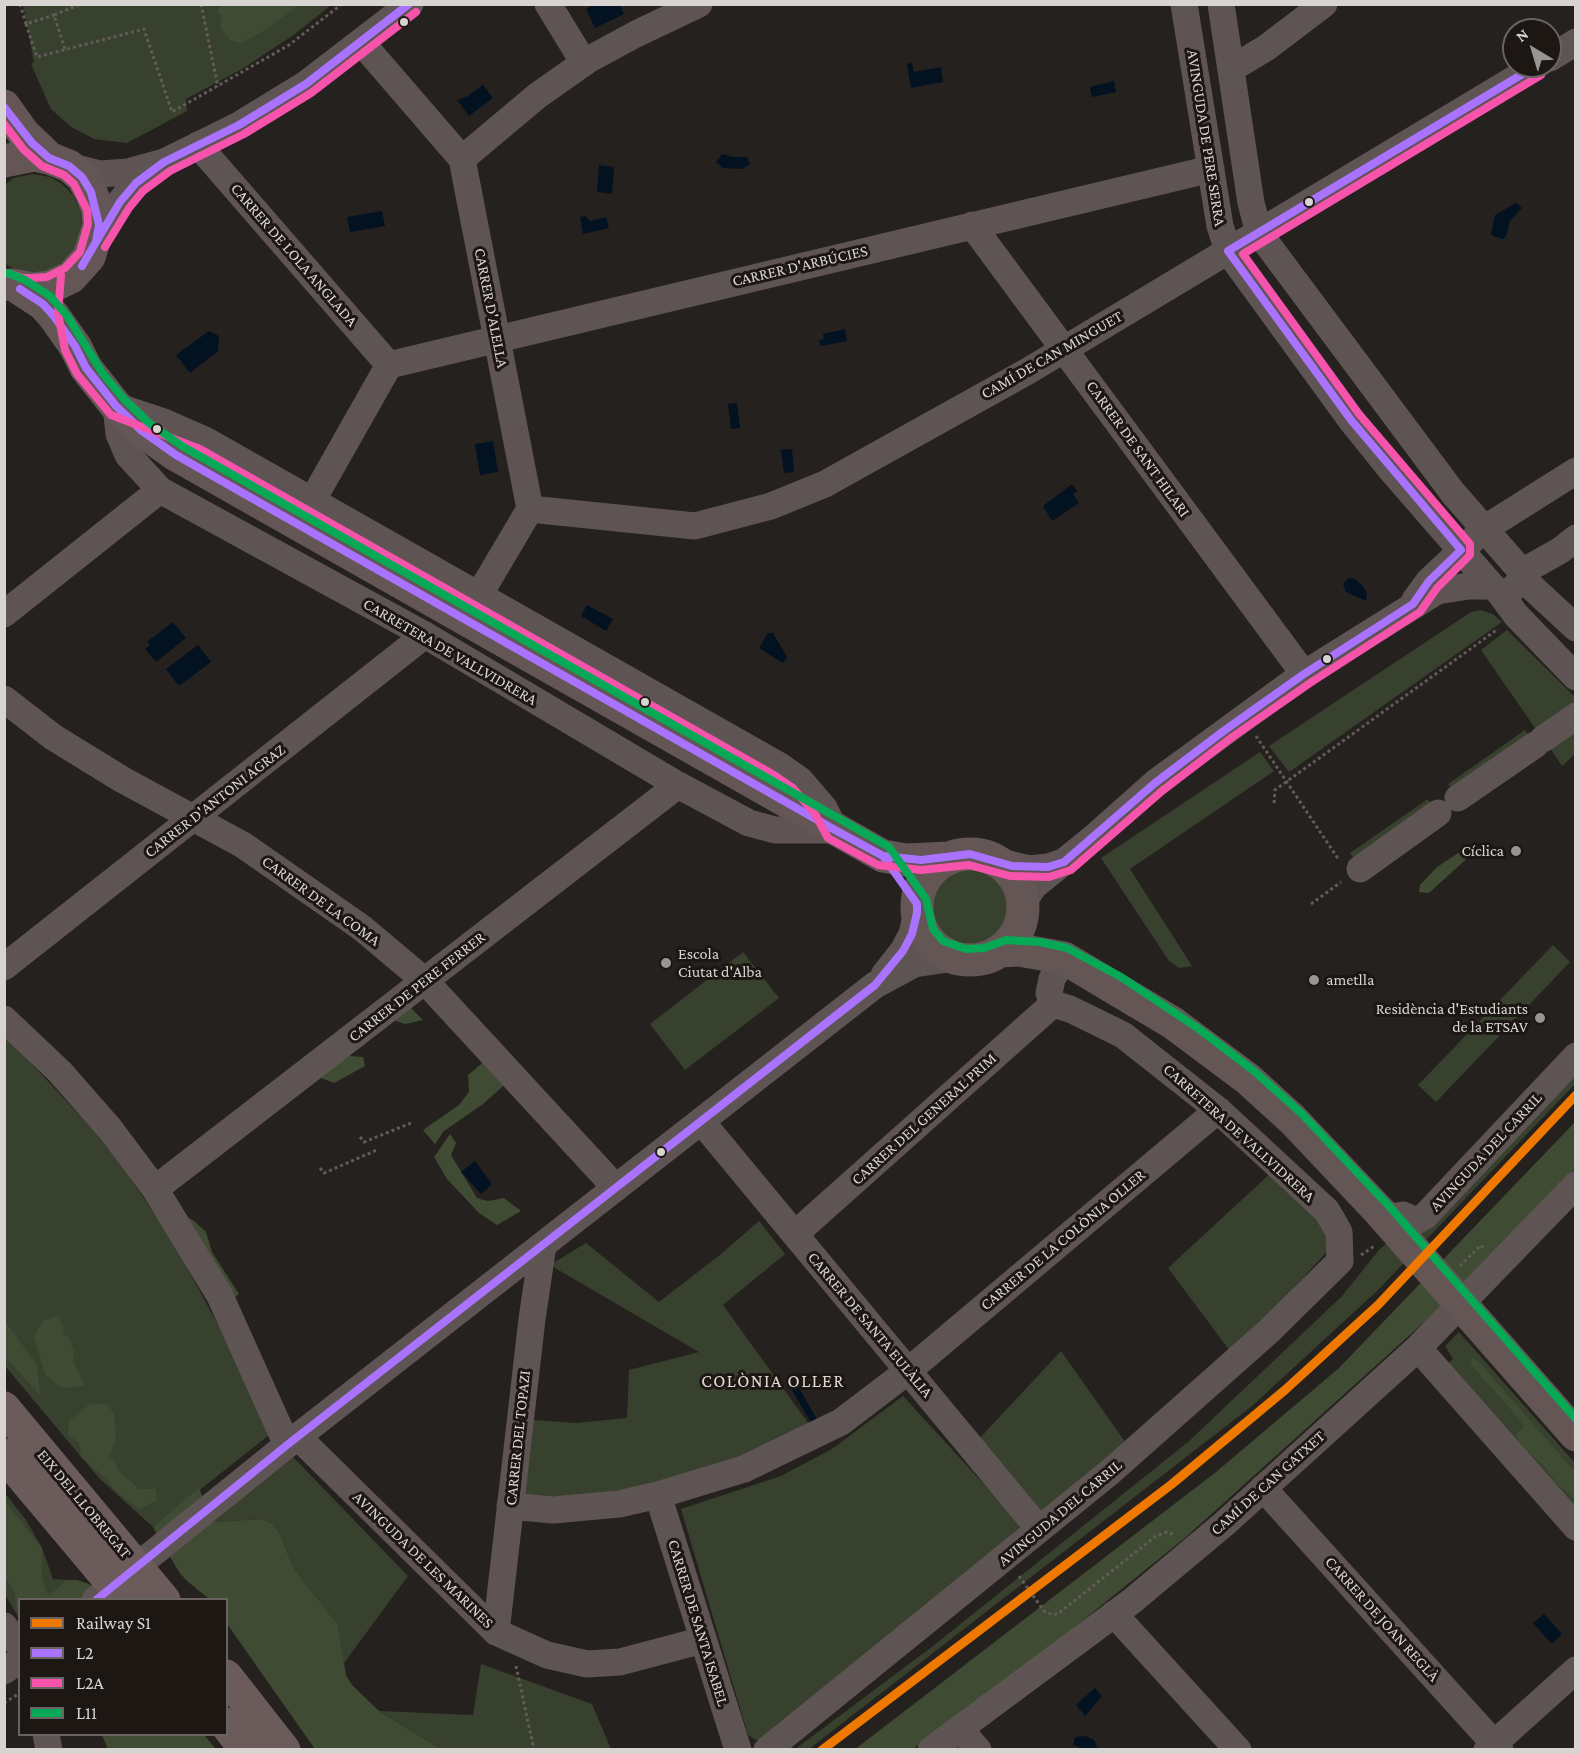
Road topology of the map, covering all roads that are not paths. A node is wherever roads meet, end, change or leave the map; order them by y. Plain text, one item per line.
1 (410, 4) edge
2 (548, 4) edge
3 (699, 4) edge
4 (1184, 4) edge
5 (1221, 4) edge
6 (1324, 4) edge
7 (361, 42) junction
8 (1575, 42) edge
9 (1562, 50) edge
10 (584, 63) junction
11 (1231, 69) junction
12 (1516, 78) edge
13 (4, 106) edge
14 (198, 145) junction
15 (462, 159) junction
16 (4, 161) edge
17 (59, 162) junction
18 (164, 162) junction
19 (1211, 169) junction
20 (972, 225) junction
21 (1259, 233) junction
22 (96, 242) junction
23 (1228, 251) junction
24 (71, 277) junction
25 (12, 286) edge
26 (497, 338) junction
27 (75, 346) junction
28 (1064, 350) junction
29 (389, 364) junction
30 (116, 406) junction
31 (1575, 471) edge
32 (160, 490) junction
33 (312, 501) junction
34 (530, 509) junction
35 (1484, 529) junction
36 (1575, 538) edge
37 (1467, 557) junction
38 (1523, 576) junction
39 (1496, 589) junction
40 (479, 595) junction
41 (1413, 604) junction
42 (4, 615) edge
43 (1575, 628) edge
44 (424, 635) junction
45 (1304, 674) junction
46 (1575, 677) edge
47 (4, 699) edge
48 (1575, 716) edge
49 (678, 785) junction
50 (192, 819) junction
51 (835, 830) junction
52 (883, 856) junction
53 (949, 858) junction
54 (997, 861) junction
55 (1064, 862) junction
56 (1355, 872) road end
57 (1023, 906) junction
58 (917, 909) junction
59 (999, 951) junction
60 (955, 958) junction
61 (1064, 958) junction
62 (4, 967) edge
63 (425, 981) junction
64 (875, 985) junction
65 (1053, 1004) junction
66 (4, 1019) edge
67 (1575, 1056) edge
68 (1218, 1110) junction
69 (700, 1121) junction
70 (1575, 1185) edge
71 (616, 1188) junction
72 (155, 1189) junction
73 (1388, 1222) junction
74 (795, 1234) junction
75 (543, 1245) junction
76 (1340, 1261) joint
77 (1418, 1348) junction
78 (908, 1371) junction
79 (4, 1408) edge
80 (1575, 1435) edge
81 (292, 1441) junction
82 (4, 1455) edge
83 (1263, 1488) junction
84 (658, 1496) junction
85 (510, 1506) junction
86 (1575, 1527) edge
87 (1039, 1530) junction
88 (96, 1598) edge
89 (125, 1598) edge
90 (163, 1598) edge
91 (1114, 1614) junction
92 (4, 1626) edge
93 (506, 1636) junction
94 (703, 1640) junction
95 (18, 1644) edge
96 (18, 1661) edge
97 (1575, 1670) edge
98 (4, 1671) edge
99 (228, 1679) edge
100 (228, 1726) edge
101 (960, 1729) junction
102 (1494, 1747) edge
103 (246, 1749) edge
104 (284, 1749) edge
105 (738, 1749) edge
106 (767, 1749) edge
107 (932, 1749) edge
108 (978, 1749) edge
109 (1238, 1749) edge

1 - 7 street
2 - 10 street
3 - 10 street
4 - 19 street, AVINGUDA DE PERE SERRA
5 - 11 street, AVINGUDA DE PERE SERRA
6 - 11 street
7 - 14 street
7 - 15 street, CARRER D'ALELLA
8 - 9 street
10 - 15 street
11 - 21 street, AVINGUDA DE PERE SERRA
12 - 21 street, CAMÍ DE CAN MINGUET
13 - 17 main road
14 - 18 street
14 - 29 street, CARRER DE LOLA ANGLADA
15 - 26 street, CARRER D'ALELLA
16 - 17 main road
17 - 18 street
17 - 22 main road
18 - 22 street
19 - 20 street, CARRER D'ARBÚCIES
19 - 23 street, AVINGUDA DE PERE SERRA
20 - 26 street, CARRER D'ARBÚCIES
20 - 28 street, CARRER DE SANT HILARI
21 - 23 street, CAMÍ DE CAN MINGUET
21 - 35 street, AVINGUDA DE PERE SERRA
22 - 24 main road
23 - 28 street, CAMÍ DE CAN MINGUET
23 - 37 street, AVINGUDA DE PERE SERRA
24 - 25 main road
24 - 27 main road, CARRETERA DE VALLVIDRERA
25 - 27 main road, CARRETERA DE VALLVIDRERA
26 - 29 street, CARRER D'ARBÚCIES
26 - 34 street, CARRER D'ALELLA
27 - 30 main road, CARRETERA DE VALLVIDRERA
28 - 34 street, CAMÍ DE CAN MINGUET
28 - 45 street, CARRER DE SANT HILARI
29 - 33 street
30 - 32 street, CARRETERA DE VALLVIDRERA
30 - 33 street
30 - 51 main road, CARRETERA DE VALLVIDRERA
31 - 35 street
32 - 42 street
32 - 44 street, CARRETERA DE VALLVIDRERA
33 - 40 street
34 - 40 street
35 - 37 street
35 - 38 street, AVINGUDA DE PERE SERRA
36 - 38 street
37 - 39 street, AVINGUDA DE PERE SERRA
37 - 41 street
38 - 39 street
38 - 43 street
39 - 41 street
39 - 46 street
40 - 51 street
41 - 45 street
44 - 49 street, CARRETERA DE VALLVIDRERA
44 - 50 street, CARRER D'ANTONI AGRAZ
45 - 55 street
47 - 50 street, CARRER DE LA COMA
48 - 56 street
49 - 51 street, CARRETERA DE VALLVIDRERA
49 - 63 street, CARRER DE PERE FERRER
50 - 62 street, CARRER D'ANTONI AGRAZ
50 - 63 street, CARRER DE LA COMA
51 - 52 main road, CARRETERA DE VALLVIDRERA
52 - 53 main road, CARRETERA DE VALLVIDRERA
52 - 58 main road, CARRETERA DE VALLVIDRERA
53 - 54 main road
53 - 58 main road
54 - 55 street
54 - 57 main road
55 - 57 street
57 - 59 main road
57 - 61 main road
58 - 60 main road
58 - 64 street
59 - 60 main road
59 - 61 main road
60 - 64 street
61 - 65 street
61 - 73 main road
63 - 71 street, CARRER DE LA COMA
63 - 72 street, CARRER DE PERE FERRER
64 - 69 street
65 - 68 street, CARRETERA DE VALLVIDRERA
65 - 74 street, CARRER DEL GENERAL PRIM
66 - 72 street, AVINGUDA DE LES MARINES
67 - 73 street, AVINGUDA DEL CARRIL
68 - 76 street, CARRETERA DE VALLVIDRERA
68 - 78 street, CARRER DE LA COLÒNIA OLLER
69 - 71 street
69 - 74 street, CARRER DE SANTA EULÀLIA
70 - 77 street, CAMÍ DE CAN GATXET
71 - 75 street
72 - 81 street, AVINGUDA DE LES MARINES
73 - 80 main road
74 - 78 street, CARRER DE SANTA EULÀLIA
75 - 81 street
75 - 85 street, CARRER DEL TOPAZI
76 - 87 street, AVINGUDA DEL CARRIL
77 - 83 street, CAMÍ DE CAN GATXET
77 - 86 street
78 - 84 street, CARRER DE LA COLÒNIA OLLER
78 - 87 street, CARRER DE SANTA EULÀLIA
79 - 90 highway, EIX DEL LLOBREGAT
81 - 88 street
81 - 93 street, AVINGUDA DE LES MARINES
82 - 89 highway, EIX DEL LLOBREGAT
83 - 91 street, CAMÍ DE CAN GATXET
83 - 102 street, CARRER DE JOAN REGLÀ
84 - 85 street, CARRER DE LA COLÒNIA OLLER
84 - 94 street, CARRER DE SANTA ISABEL
85 - 93 street, CARRER DEL TOPAZI
87 - 106 street, AVINGUDA DEL CARRIL
91 - 101 street, CAMÍ DE CAN GATXET
91 - 109 street
92 - 95 street
93 - 94 street, AVINGUDA DE LES MARINES
94 - 105 street, CARRER DE SANTA ISABEL
96 - 98 street
97 - 102 street
99 - 104 highway
100 - 103 highway
101 - 107 street, CAMÍ DE CAN GATXET
101 - 108 street

